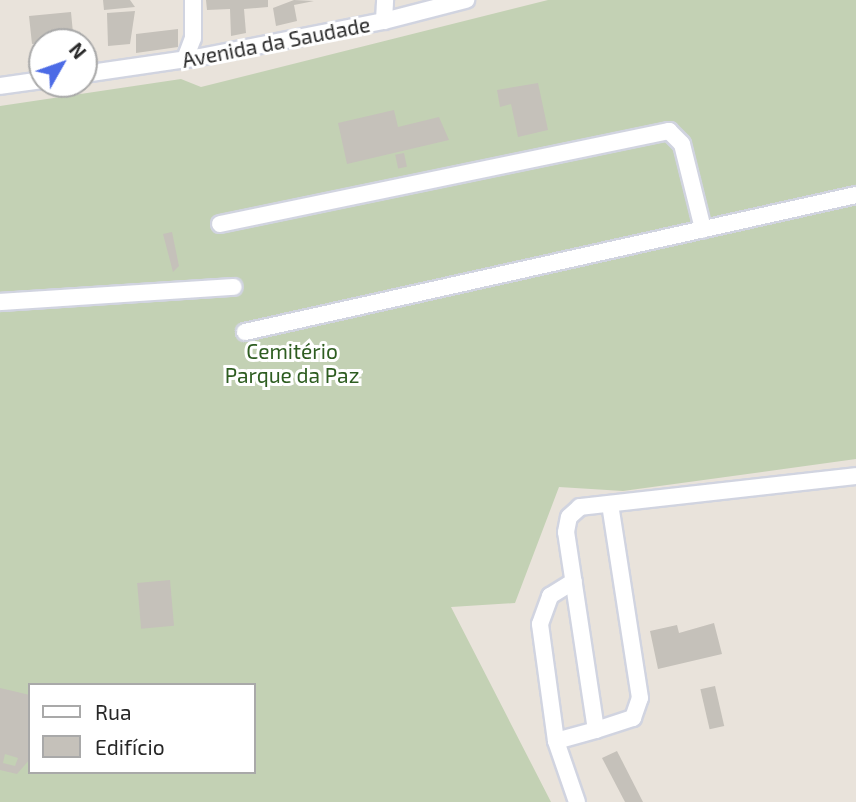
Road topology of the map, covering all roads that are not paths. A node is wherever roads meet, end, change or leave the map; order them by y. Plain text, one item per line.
1 (193, 0) edge
2 (385, 0) edge
3 (466, 0) edge
4 (384, 21) junction
5 (192, 58) junction
6 (98, 72) edge
7 (28, 82) edge
8 (0, 86) edge
9 (856, 195) edge
10 (220, 224) dead end
11 (703, 229) junction
12 (234, 287) dead end
13 (0, 302) edge
14 (245, 332) dead end
15 (856, 476) edge
16 (610, 504) junction
17 (574, 581) junction
18 (596, 730) junction
19 (556, 741) junction
20 (577, 802) edge

1 - 5 street
2 - 4 street
3 - 4 street, Avenida da Saudade
4 - 5 street, Avenida da Saudade
5 - 6 street, Avenida da Saudade
7 - 8 street
9 - 11 street
10 - 11 street
11 - 14 street
12 - 13 street
15 - 16 street
16 - 17 street
16 - 18 street
17 - 18 street
17 - 19 street
18 - 19 street
19 - 20 street

